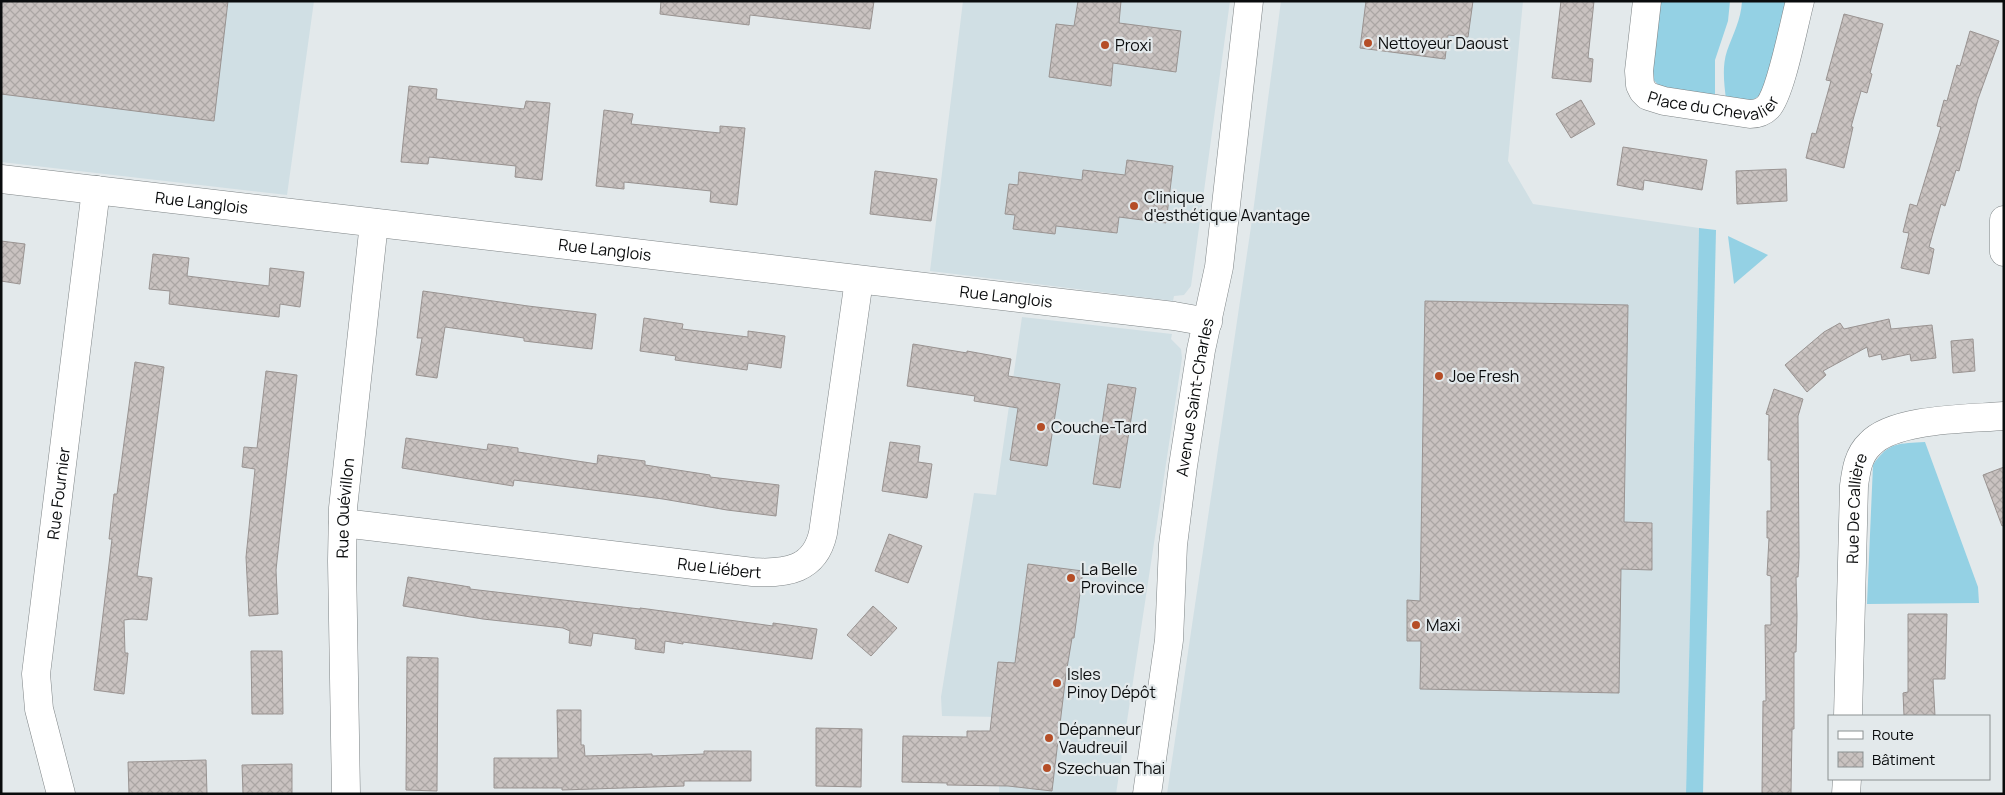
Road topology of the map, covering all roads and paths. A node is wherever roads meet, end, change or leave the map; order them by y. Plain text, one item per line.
1 (1249, 1) edge
2 (1647, 1) edge
3 (1800, 1) edge
4 (1, 179) edge
5 (96, 190) junction
6 (2004, 220) edge
7 (374, 223) junction
8 (2004, 252) edge
9 (860, 280) junction
10 (1208, 322) junction
11 (2004, 416) edge
12 (343, 522) junction
13 (1848, 715) edge
14 (1847, 780) edge
15 (61, 794) edge
16 (346, 794) edge
17 (1147, 794) edge
18 (1846, 794) edge

1 - 10 street, Avenue Saint-Charles
2 - 3 street, Place du Chevalier
4 - 5 street, Rue Langlois
5 - 7 street, Rue Langlois
5 - 15 street, Rue Fournier
6 - 8 street
7 - 9 street, Rue Langlois
7 - 12 street, Rue Quévillon
9 - 10 street, Rue Langlois
9 - 12 street, Rue Liébert
10 - 17 street, Avenue Saint-Charles
11 - 13 street, Rue De Callière
12 - 16 street, Rue Quévillon
14 - 18 street

